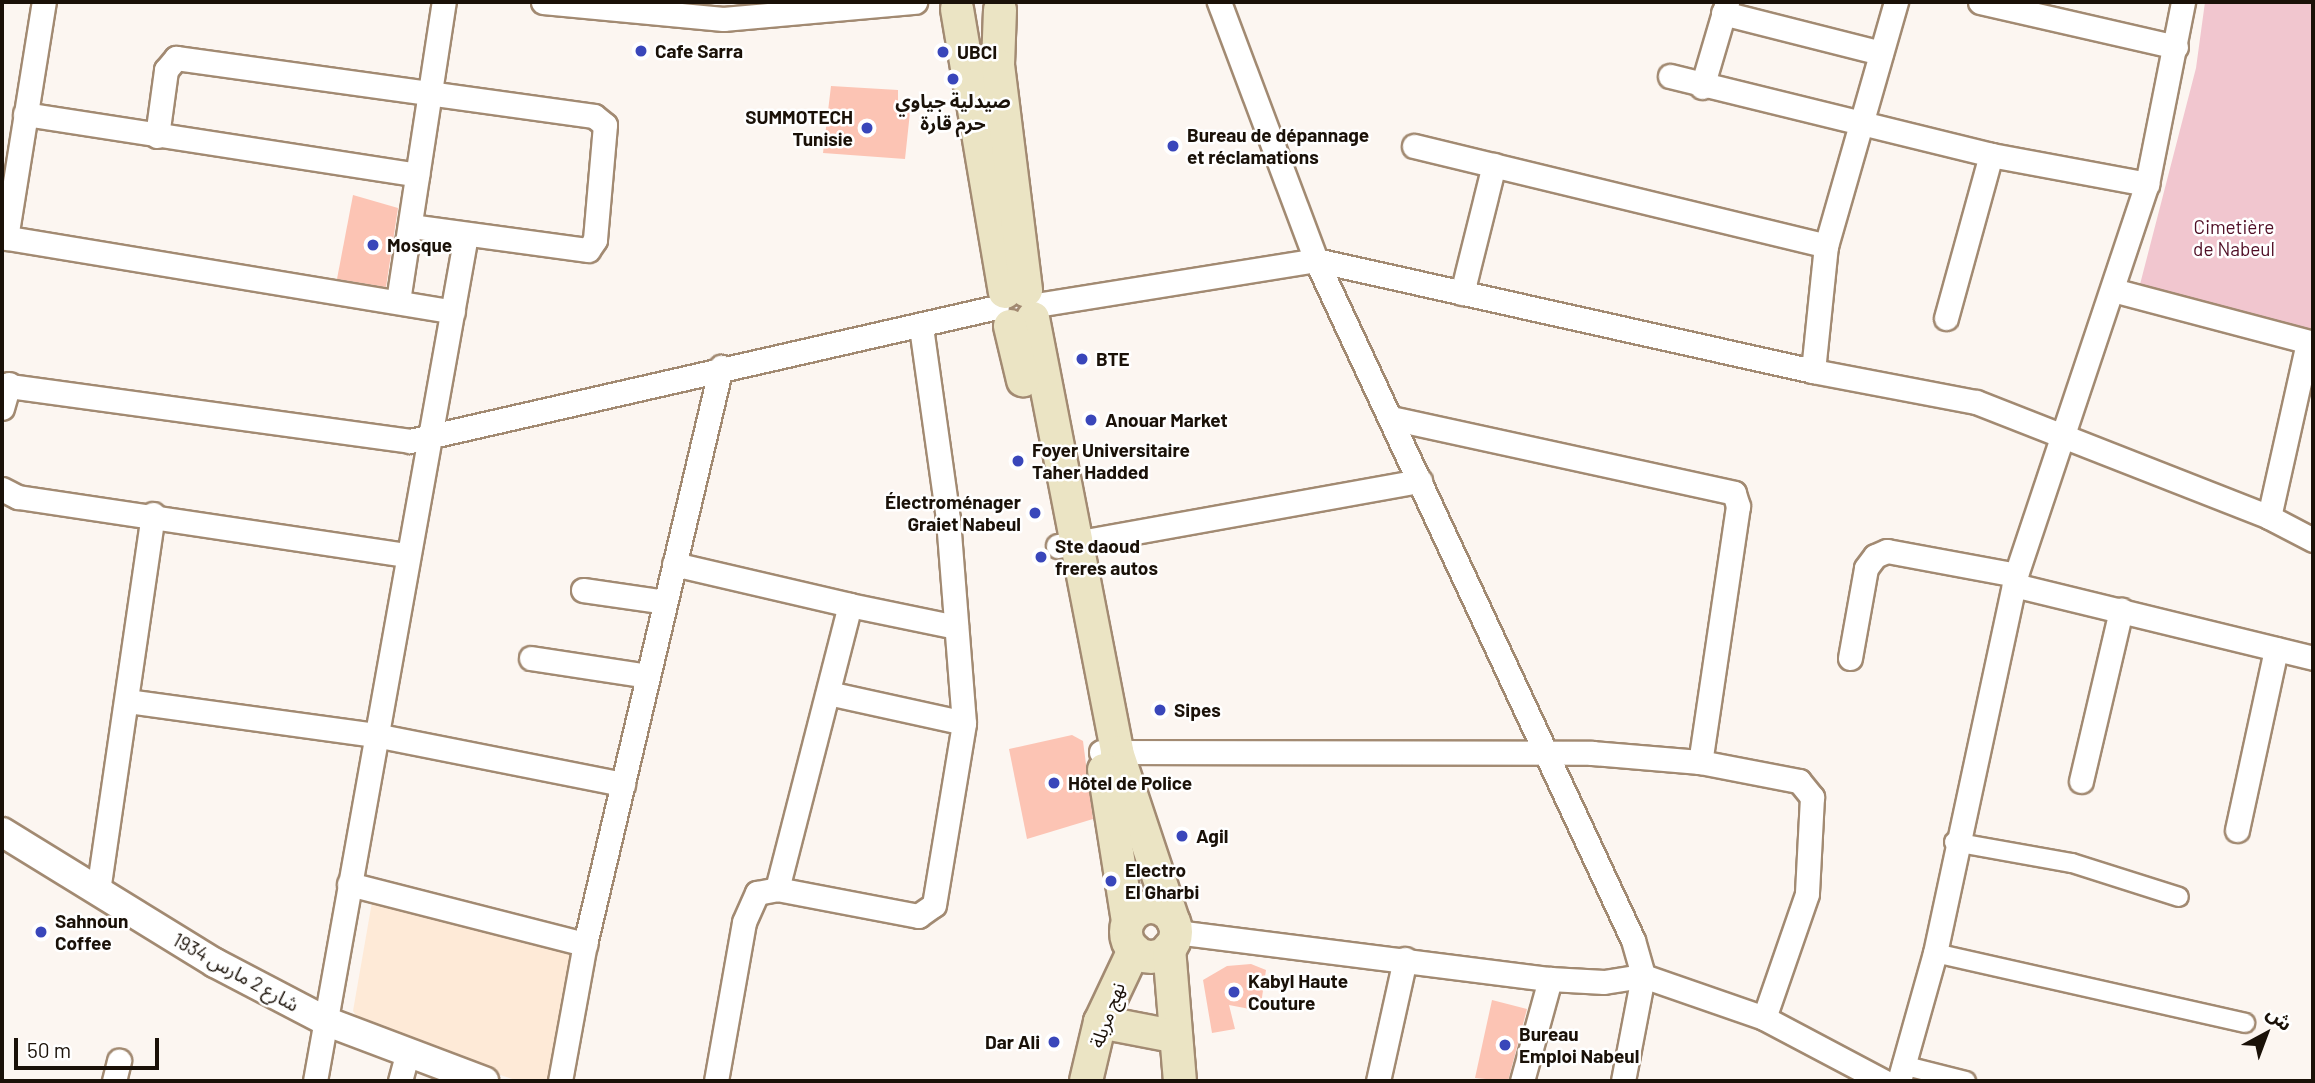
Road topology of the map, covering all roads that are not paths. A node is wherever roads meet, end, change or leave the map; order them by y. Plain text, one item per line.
1 (44, 2) edge
2 (444, 2) edge
3 (542, 2) edge
4 (915, 2) edge
5 (1219, 2) edge
6 (1896, 2) edge
7 (1980, 2) edge
8 (2183, 2) edge
9 (954, 5) edge
10 (1004, 6) edge
11 (1725, 7) edge
12 (655, 8) edge
13 (2176, 47) junction
14 (1881, 53) junction
15 (1670, 76) dead end
16 (1702, 87) junction
17 (429, 95) junction
18 (25, 114) junction
19 (1858, 124) junction
20 (157, 136) junction
21 (1414, 146) dead end
22 (1991, 155) junction
23 (1494, 165) junction
24 (417, 175) junction
25 (2147, 184) junction
26 (411, 226) junction
27 (466, 234) junction
28 (4, 237) edge
29 (1826, 246) junction
30 (1316, 260) junction
31 (2113, 290) junction
32 (1461, 293) junction
33 (398, 301) junction
34 (1018, 306) junction
35 (453, 312) junction
36 (1946, 317) dead end
37 (921, 327) junction
38 (2310, 343) edge
39 (721, 367) junction
40 (1813, 372) junction
41 (5, 385) edge
42 (2, 408) edge
43 (1391, 418) junction
44 (2060, 433) junction
45 (428, 438) junction
46 (1420, 481) junction
47 (2, 489) edge
48 (153, 514) junction
49 (2269, 517) junction
50 (2313, 540) edge
51 (1066, 544) junction
52 (407, 555) junction
53 (674, 565) junction
54 (2015, 580) junction
55 (583, 590) dead end
56 (665, 602) junction
57 (850, 605) junction
58 (2121, 610) junction
59 (956, 627) junction
60 (2276, 649) junction
61 (531, 658) dead end
62 (1850, 658) dead end
63 (2313, 658) edge
64 (648, 676) junction
65 (828, 693) junction
66 (127, 701) junction
67 (964, 723) junction
68 (375, 735) junction
69 (1109, 752) junction
70 (1548, 755) junction
71 (1700, 762) junction
72 (2081, 781) dead end
73 (623, 784) junction
74 (2237, 830) dead end
75 (2, 833) edge
76 (1954, 842) junction
77 (349, 884) junction
78 (777, 889) junction
79 (98, 891) junction
80 (2179, 897) dead end
81 (1173, 934) junction
82 (1131, 936) junction
83 (585, 944) junction
84 (1935, 953) junction
85 (1405, 959) junction
86 (1643, 976) junction
87 (1550, 979) junction
88 (1764, 1018) junction
89 (328, 1022) junction
90 (1101, 1022) junction
91 (2245, 1023) dead end
92 (1173, 1036) junction
93 (407, 1054) junction
94 (1900, 1073) edge
95 (314, 1081) edge
96 (400, 1081) edge
97 (484, 1081) edge
98 (560, 1081) edge
99 (716, 1081) edge
100 (1086, 1081) edge
101 (1180, 1081) edge
102 (1378, 1081) edge
103 (1522, 1081) edge
104 (1623, 1081) edge
105 (1883, 1081) edge
106 (1966, 1081) edge

1 - 18 street
2 - 17 street
3 - 12 street
4 - 12 street
5 - 30 street
6 - 14 street
7 - 13 street
8 - 13 street
9 - 10 main road
9 - 34 main road
10 - 34 main road
11 - 14 street
11 - 16 street
13 - 25 street
14 - 19 street
15 - 16 street
16 - 19 street
17 - 20 street
17 - 24 street
17 - 27 street
18 - 20 street
18 - 28 street
19 - 22 street
19 - 29 street
20 - 24 street
21 - 23 street
22 - 25 street
22 - 36 street
23 - 29 street
23 - 32 street
24 - 26 street
25 - 31 street
26 - 27 street
26 - 33 street
27 - 35 street
28 - 33 street
29 - 40 street
30 - 32 street
30 - 34 street
30 - 43 street
31 - 38 street
31 - 44 street
32 - 40 street
33 - 35 street
34 - 37 street
34 - 51 main road
35 - 45 street
37 - 39 street
37 - 59 street
38 - 49 street
39 - 45 street
39 - 53 street
40 - 44 street
41 - 42 street
41 - 45 street
43 - 46 street
43 - 71 street
44 - 49 street
44 - 54 street
45 - 52 street
46 - 51 street
46 - 70 street
47 - 48 street
48 - 52 street
48 - 66 street
49 - 50 street
51 - 69 main road
52 - 68 street
53 - 56 street
53 - 57 street
54 - 58 street
54 - 62 street
54 - 76 street
55 - 56 street
56 - 64 street
57 - 59 street
57 - 65 street
58 - 60 street
58 - 72 street
59 - 67 street
60 - 63 street
60 - 74 street
61 - 64 street
64 - 73 street
65 - 67 street
65 - 78 street
66 - 68 street
66 - 79 street
67 - 78 street
68 - 73 street
68 - 77 street
69 - 70 street
69 - 81 main road
69 - 82 main road
70 - 71 street
70 - 86 street
71 - 88 street
73 - 83 street
75 - 79 street, شارع 2 مارس 1934
76 - 80 street
76 - 84 street
77 - 83 street
77 - 89 street
78 - 99 street
79 - 89 street, شارع 2 مارس 1934
81 - 82 main road
81 - 82 main road
81 - 85 street
81 - 92 main road
82 - 90 main road, نهج مربلة
83 - 98 street
84 - 91 street
84 - 94 street
85 - 87 street
85 - 102 street
86 - 87 street
86 - 88 street
86 - 104 street
87 - 103 street
88 - 105 street
89 - 93 street, شارع 2 مارس 1934
89 - 95 street
90 - 92 main road
90 - 100 main road, نهج مربلة
92 - 101 main road
93 - 96 street
93 - 97 street, شارع 2 مارس 1934
94 - 106 street

